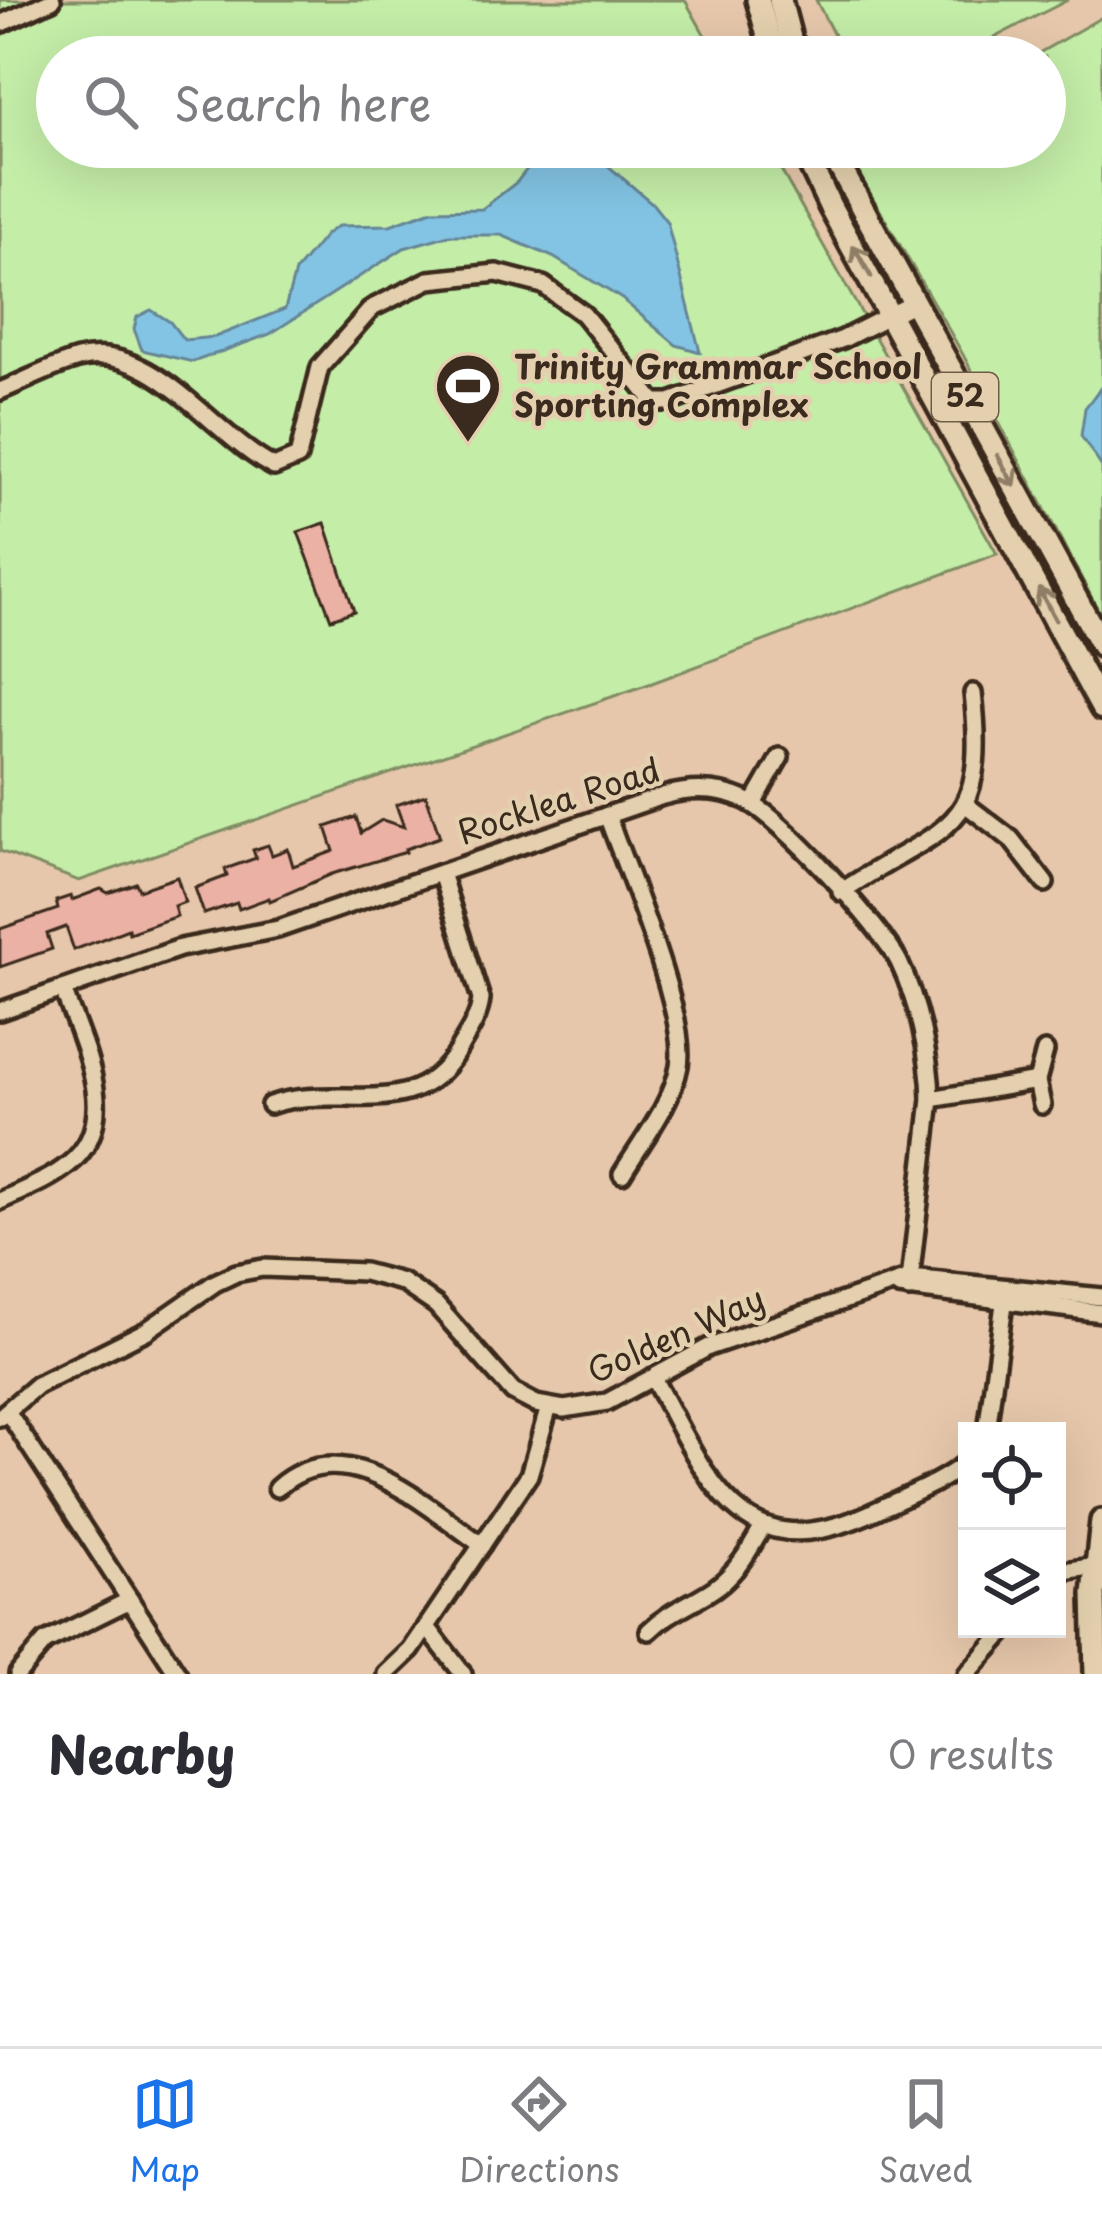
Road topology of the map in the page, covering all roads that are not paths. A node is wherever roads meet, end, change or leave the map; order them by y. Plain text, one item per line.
1 (52, 0) edge
2 (758, 0) edge
3 (780, 0) edge
4 (0, 24) edge
5 (768, 36) edge
6 (789, 36) edge
7 (812, 168) edge
8 (841, 168) edge
9 (914, 303) junction
10 (892, 315) junction
11 (0, 391) edge
12 (1102, 646) edge
13 (973, 693) dead end
14 (1102, 708) edge
15 (780, 757) dead end
16 (753, 804) junction
17 (965, 804) junction
18 (607, 815) junction
19 (441, 873) junction
20 (1045, 883) dead end
21 (842, 892) junction
22 (63, 989) junction
23 (0, 1011) edge
24 (1045, 1052) dead end
25 (1037, 1081) junction
26 (931, 1099) junction
27 (270, 1105) dead end
28 (1042, 1105) dead end
29 (622, 1174) dead end
30 (0, 1201) edge
31 (910, 1284) junction
32 (1005, 1294) junction
33 (1102, 1297) edge
34 (1102, 1313) edge
35 (653, 1378) junction
36 (549, 1407) junction
37 (3, 1414) edge
38 (988, 1422) edge
39 (958, 1469) edge
40 (277, 1488) dead end
41 (1102, 1521) edge
42 (763, 1526) junction
43 (482, 1545) junction
44 (1099, 1572) edge
45 (1066, 1574) edge
46 (130, 1600) junction
47 (427, 1627) junction
48 (650, 1631) dead end
49 (998, 1638) edge
50 (18, 1674) edge
51 (178, 1674) edge
52 (386, 1674) edge
53 (463, 1674) edge
54 (967, 1674) edge
55 (1096, 1674) edge

1 - 4 street
2 - 5 highway
3 - 6 highway
10 -> 7 highway, 52
8 - 9 highway, 52
9 - 10 street
9 -> 12 highway, 52
10 - 11 street
14 -> 10 highway, 52
13 - 17 street
15 - 16 street
16 - 18 street, Rocklea Road
16 - 21 street, Rocklea Road
17 - 20 street
17 - 21 street
18 - 19 street, Rocklea Road
18 - 29 street
19 - 22 street, Rocklea Road
19 - 27 street
21 - 26 street, Rocklea Road
22 - 23 street, Rocklea Road
22 - 30 street
24 - 25 street
25 - 26 street
25 - 28 street
26 - 31 street, Rocklea Road
31 - 32 street, Golden Way
31 - 35 street, Golden Way
32 - 33 street, Golden Way
32 - 34 street, Golden Way
32 - 38 street
35 - 36 street, Golden Way
35 - 42 street
36 - 37 street, Golden Way
36 - 43 street
37 - 46 street
39 - 42 street
40 - 43 street
41 - 44 highway
42 - 48 street
43 - 47 street
44 - 45 street
44 - 55 highway
46 - 50 street
46 - 51 street
47 - 52 street
47 - 53 street
49 - 54 street

